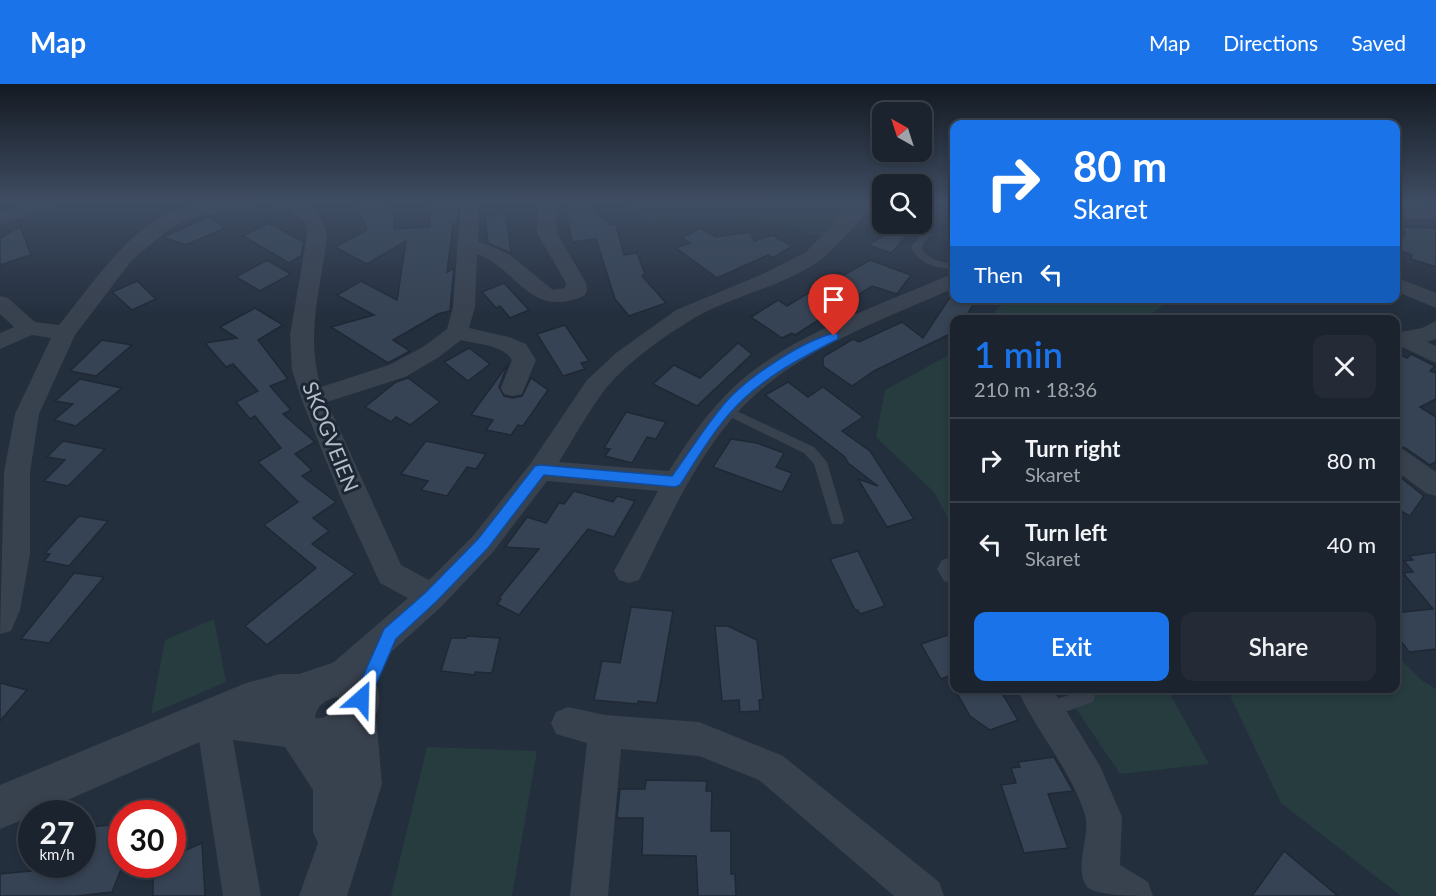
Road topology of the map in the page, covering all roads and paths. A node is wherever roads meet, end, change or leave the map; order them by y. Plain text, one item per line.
1 (146, 239) edge
2 (317, 239) edge
3 (467, 239) edge
4 (550, 239) edge
5 (829, 239) edge
6 (922, 239) edge
7 (467, 244) junction
8 (950, 266) edge
9 (950, 282) edge
10 (1400, 285) edge
11 (1436, 301) edge
12 (0, 303) edge
13 (29, 328) junction
14 (1436, 328) edge
15 (457, 332) junction
16 (65, 333) junction
17 (1400, 339) edge
18 (1400, 339) edge
19 (0, 342) edge
20 (1436, 355) edge
21 (513, 388) dead end
22 (313, 398) junction
23 (726, 410) junction
24 (1400, 461) edge
25 (540, 470) junction
26 (675, 482) junction
27 (1436, 486) edge
28 (837, 520) dead end
29 (629, 571) dead end
30 (430, 598) junction
31 (0, 621) edge
32 (1087, 697) dead end
33 (1041, 699) edge
34 (327, 708) junction
35 (568, 723) dead end
36 (214, 729) junction
37 (605, 730) junction
38 (0, 807) edge
39 (1096, 886) edge
40 (242, 896) edge
41 (323, 896) edge
42 (590, 896) edge
43 (925, 896) edge
44 (1134, 896) edge

1 - 16 street
2 - 22 street, SKOGVEIEN
3 - 7 street
4 - 7 street
5 - 25 street
6 - 8 lane
7 - 15 street
9 - 23 street
10 - 11 street
12 - 13 street
13 - 16 street
13 - 19 street
14 - 17 street
15 - 21 street
15 - 22 street
16 - 31 street
18 - 20 street
22 - 30 street, SKOGVEIEN
23 - 26 street
23 - 28 lane
24 - 27 street
25 - 26 street
25 - 30 street
26 - 29 street
30 - 34 street
32 - 33 lane
33 - 39 street
34 - 36 street
34 - 41 street
35 - 37 street
36 - 38 street
36 - 40 street
37 - 42 street
37 - 43 street
39 - 44 street

